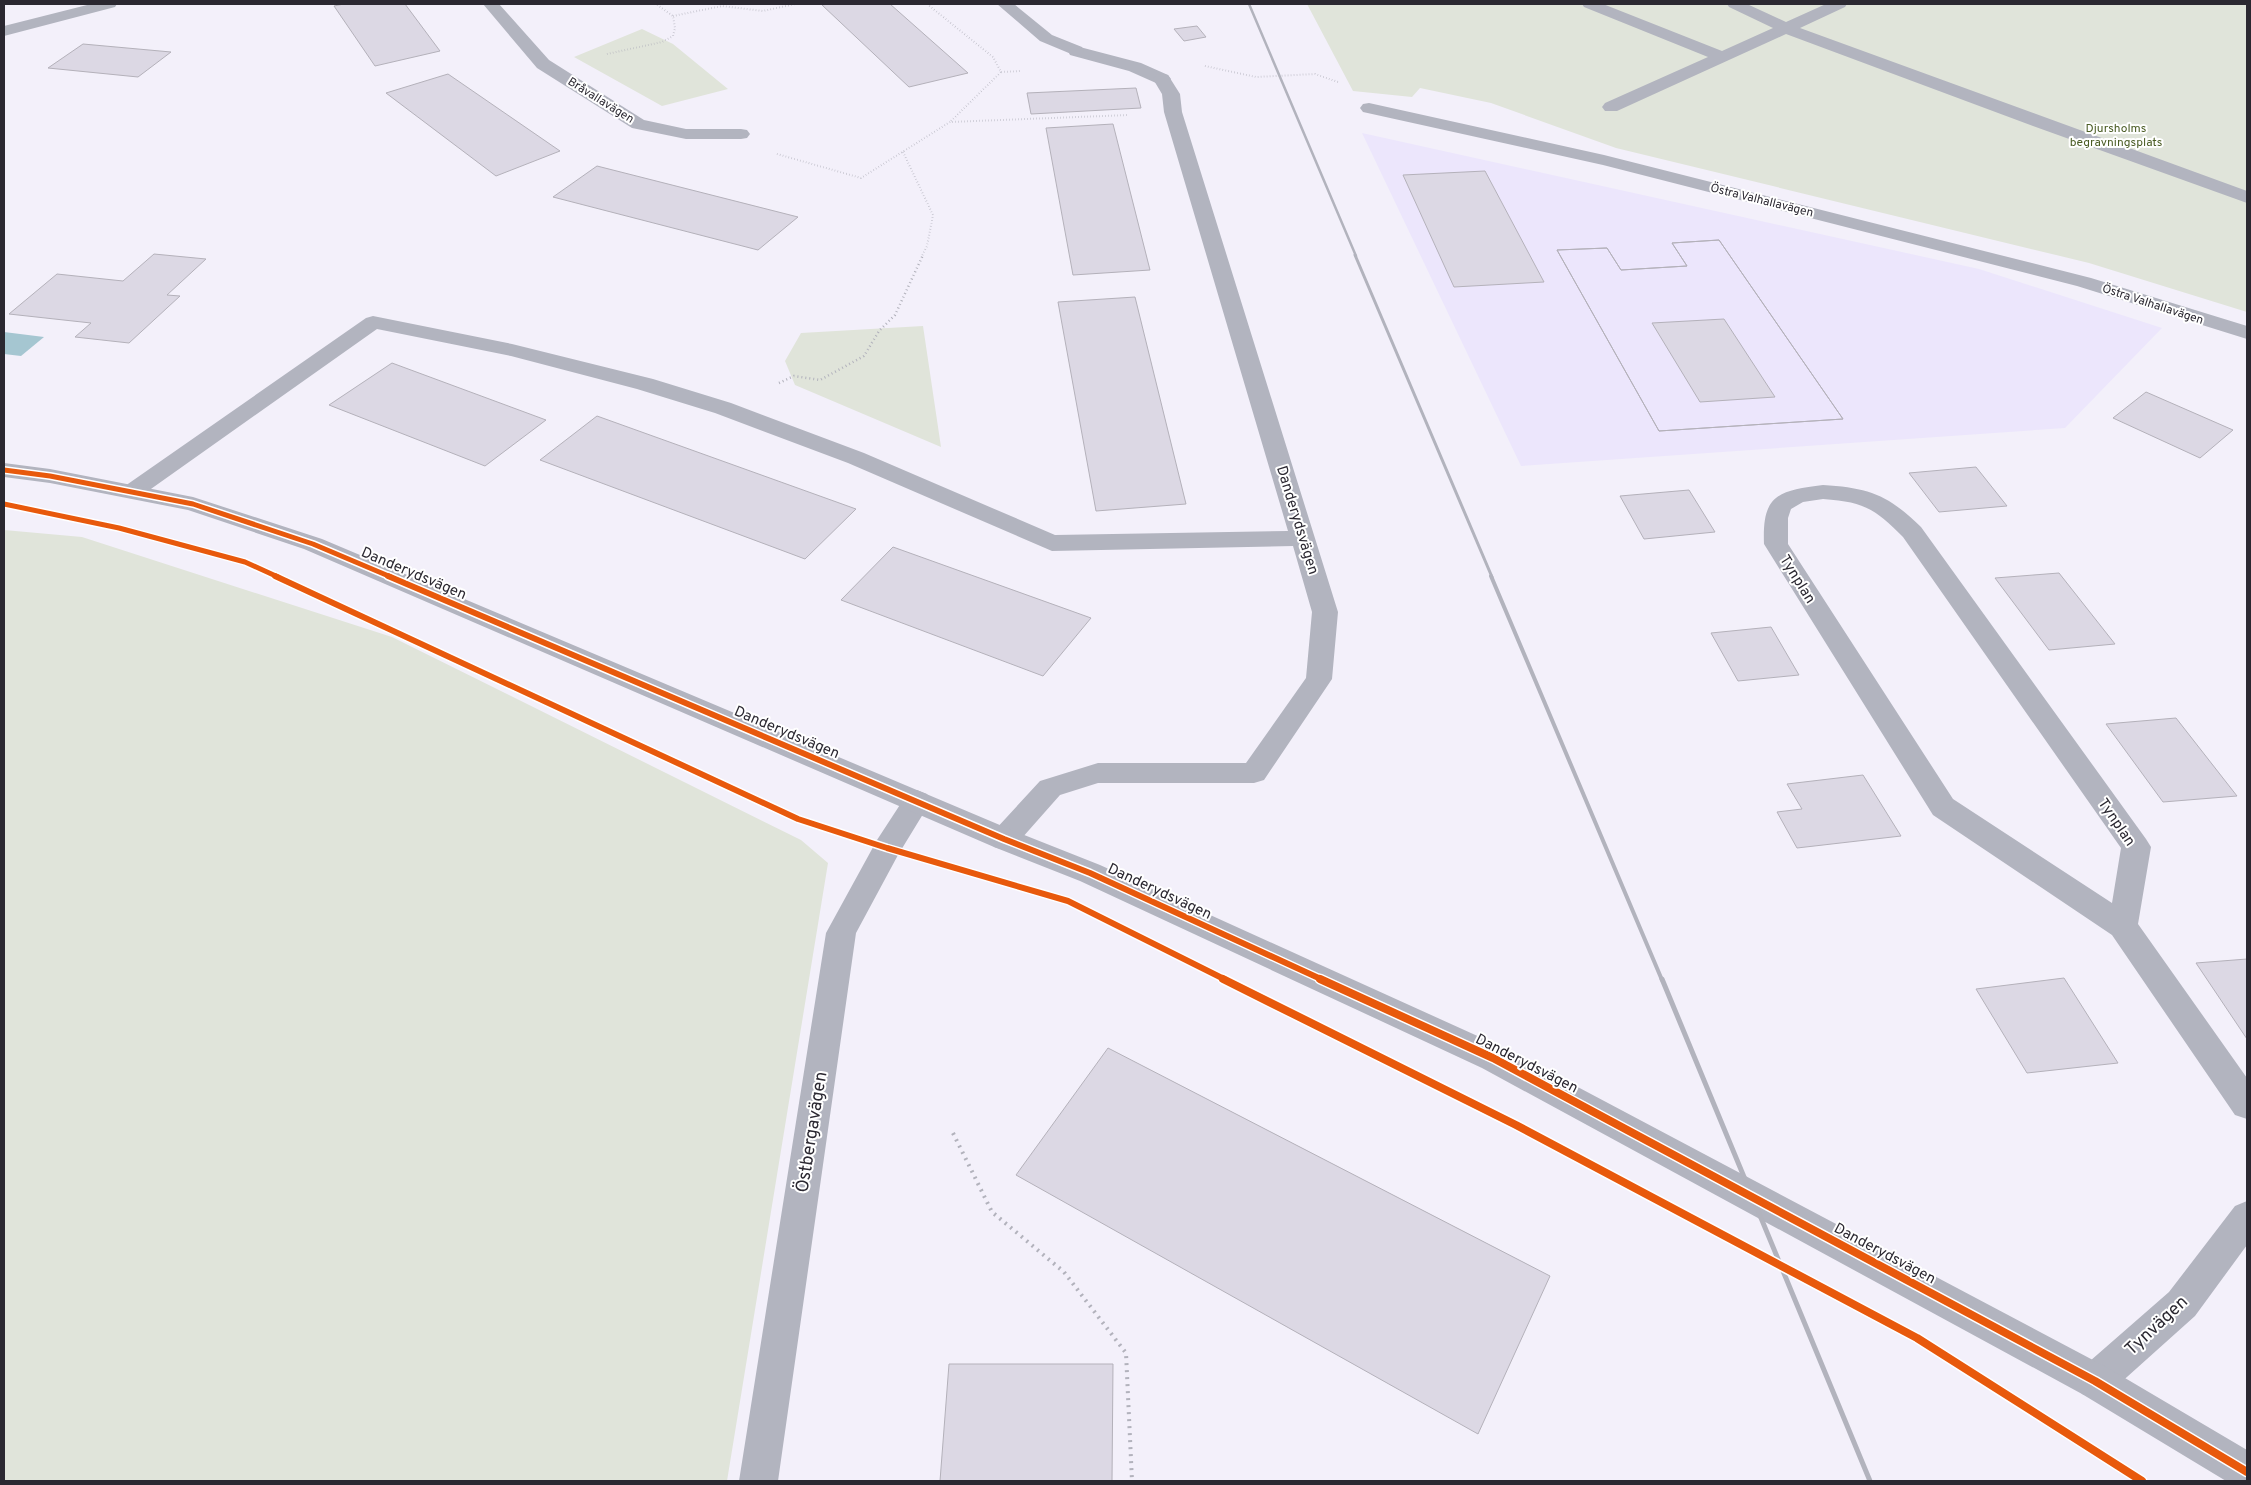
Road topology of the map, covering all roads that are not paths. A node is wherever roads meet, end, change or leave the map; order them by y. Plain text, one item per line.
1 (110, 4) edge
2 (491, 4) edge
3 (1005, 4) edge
4 (1590, 4) edge
5 (1736, 4) edge
6 (1839, 4) edge
7 (1786, 28) junction
8 (4, 32) edge
9 (1721, 56) junction
10 (1612, 107) dead end
11 (1369, 108) road end
12 (742, 134) road end
13 (2247, 197) edge
14 (2247, 333) edge
15 (4, 470) edge
16 (133, 491) junction
17 (1304, 538) junction
18 (917, 801) junction
19 (1004, 838) junction
20 (2123, 926) junction
21 (2247, 1105) edge
22 (2247, 1217) edge
23 (2094, 1381) junction
24 (2247, 1472) edge
25 (758, 1481) edge

1 - 8 street
2 - 12 street, Bråvallavägen
3 - 17 street, Danderydsvägen
4 - 9 street
5 - 7 street
6 - 7 street
7 - 9 street
7 - 13 street
9 - 10 street
11 - 14 street, Östra Valhallavägen
15 - 16 street, Danderydsvägen
16 - 17 street
16 - 18 street, Danderydsvägen
17 - 19 street, Danderydsvägen
18 - 19 street, Danderydsvägen
18 - 25 street, Östbergavägen
19 - 23 street, Danderydsvägen
20 - 20 street, Tynplan
20 - 21 street, Tynplan
22 - 23 street, Tynvägen
23 - 24 street, Danderydsvägen

